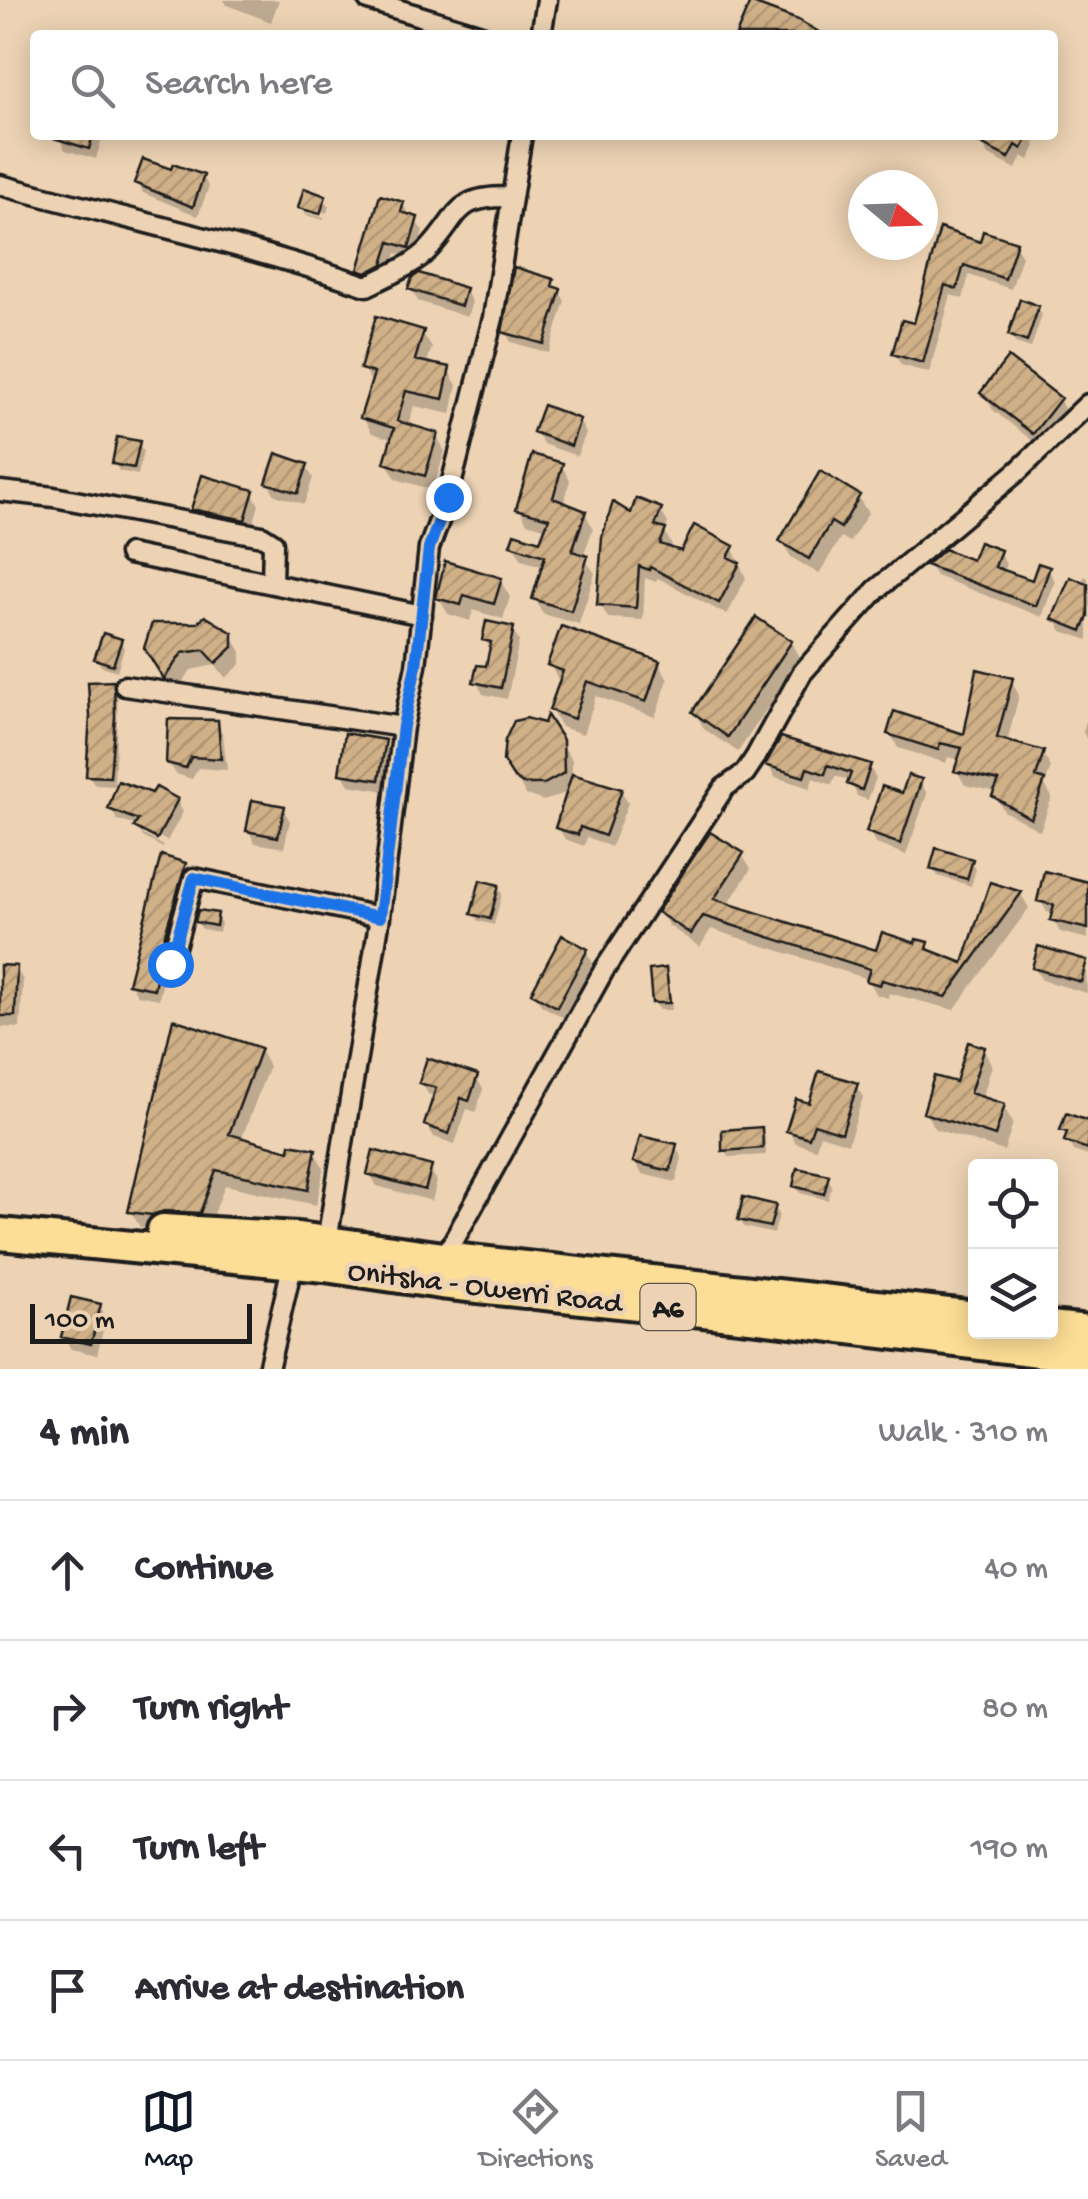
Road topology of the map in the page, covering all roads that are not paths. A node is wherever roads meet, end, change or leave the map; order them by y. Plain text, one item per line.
1 (368, 0) edge
2 (547, 0) edge
3 (465, 30) edge
4 (542, 30) edge
5 (521, 140) edge
6 (0, 185) edge
7 (510, 197) junction
8 (1088, 404) edge
9 (0, 491) edge
10 (129, 554) dead end
11 (272, 584) junction
12 (422, 615) junction
13 (124, 686) dead end
14 (403, 726) junction
15 (380, 917) junction
16 (170, 964) dead end
17 (0, 1213) edge
18 (0, 1234) edge
19 (326, 1241) junction
20 (444, 1258) junction
21 (293, 1262) junction
22 (968, 1317) edge
23 (1058, 1327) edge
24 (1088, 1331) edge
25 (1088, 1357) edge
26 (268, 1369) edge

1 - 3 street
2 - 4 street
5 - 7 street
6 - 7 street
7 - 12 street
8 - 20 street
9 - 11 street
10 - 11 street
11 - 12 street
12 - 14 street
13 - 14 street
14 - 15 street
15 - 16 street
15 - 19 street
17 - 19 highway, Onitsha - Owerri Road / A6
18 - 21 highway, Onitsha - Owerri Road / A6
19 - 20 highway, Onitsha - Owerri Road / A6
20 - 22 highway, Onitsha - Owerri Road / A6
21 - 25 highway, Onitsha - Owerri Road / A6
21 - 26 street
23 - 24 highway

